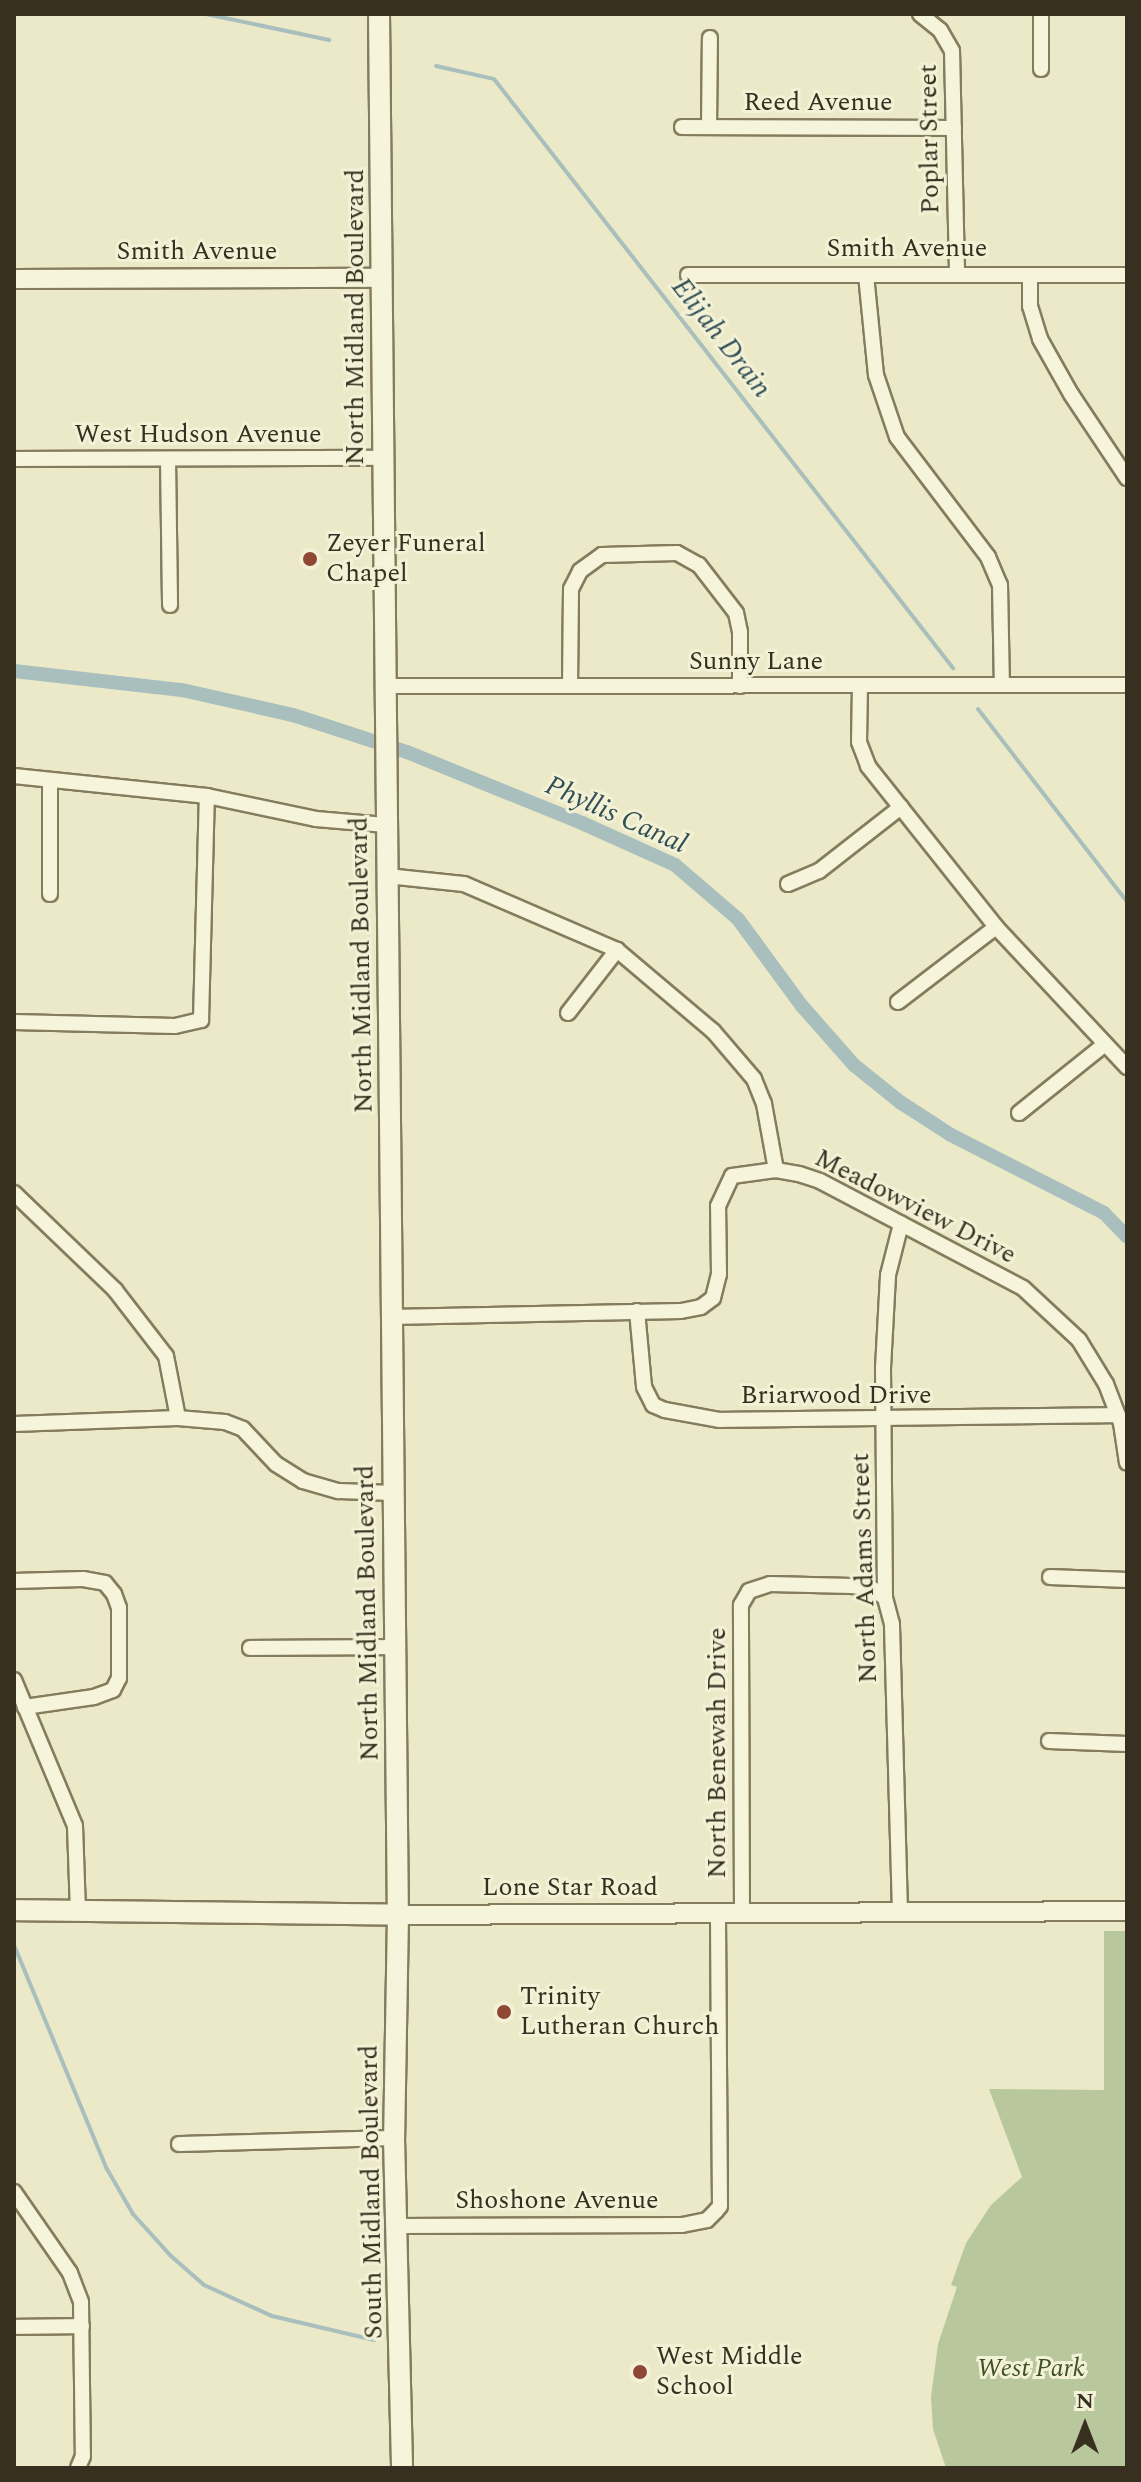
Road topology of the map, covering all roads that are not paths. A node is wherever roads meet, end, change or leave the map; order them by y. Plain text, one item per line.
1 (379, 14) edge
2 (920, 14) edge
3 (1041, 14) edge
4 (710, 38) dead end
5 (1041, 69) dead end
6 (682, 127) dead end
7 (709, 127) junction
8 (954, 128) junction
9 (688, 275) dead end
10 (866, 275) junction
11 (957, 275) junction
12 (1030, 275) junction
13 (1127, 275) edge
14 (381, 278) junction
15 (14, 279) edge
16 (383, 458) junction
17 (14, 459) edge
18 (168, 459) junction
19 (1125, 472) edge
20 (170, 605) dead end
21 (860, 685) junction
22 (1002, 685) junction
23 (1127, 685) edge
24 (385, 686) junction
25 (570, 686) junction
26 (740, 686) junction
27 (14, 776) edge
28 (50, 780) junction
29 (207, 796) junction
30 (901, 807) junction
31 (386, 825) junction
32 (387, 876) junction
33 (788, 884) dead end
34 (50, 894) dead end
35 (996, 927) junction
36 (617, 950) junction
37 (898, 1002) dead end
38 (568, 1013) dead end
39 (14, 1022) edge
40 (1105, 1044) junction
41 (1127, 1067) edge
42 (1019, 1113) dead end
43 (776, 1170) junction
44 (14, 1193) edge
45 (901, 1224) junction
46 (637, 1311) junction
47 (391, 1317) junction
48 (1118, 1415) junction
49 (178, 1418) junction
50 (883, 1420) junction
51 (14, 1424) edge
52 (1127, 1463) edge
53 (393, 1493) junction
54 (1050, 1577) dead end
55 (1127, 1580) edge
56 (14, 1581) edge
57 (885, 1598) junction
58 (395, 1647) junction
59 (250, 1648) dead end
60 (14, 1680) edge
61 (25, 1707) junction
62 (1049, 1741) dead end
63 (1127, 1744) edge
64 (14, 1910) edge
65 (78, 1911) junction
66 (1127, 1911) edge
67 (900, 1912) junction
68 (718, 1913) junction
69 (742, 1913) junction
70 (398, 1915) junction
71 (394, 2138) junction
72 (179, 2144) dead end
73 (14, 2192) edge
74 (398, 2226) junction
75 (82, 2326) junction
76 (14, 2327) edge
77 (78, 2468) edge
78 (402, 2468) edge

1 - 14 main road, North Midland Boulevard
2 - 8 street, Poplar Street
3 - 5 street
4 - 7 street
6 - 7 street, Reed Avenue
7 - 8 street, Reed Avenue
8 - 11 street, Poplar Street
9 - 10 street, Smith Avenue
10 - 11 street, Smith Avenue
10 - 22 street
11 - 12 street, Smith Avenue
12 - 13 street, Smith Avenue
12 - 19 street
14 - 15 street, Smith Avenue
14 - 16 main road, North Midland Boulevard
16 - 18 street, West Hudson Avenue
16 - 24 main road, North Midland Boulevard
17 - 18 street, West Hudson Avenue
18 - 20 street
21 - 22 street, Sunny Lane
21 - 26 street, Sunny Lane
21 - 30 street
22 - 23 street, Sunny Lane
24 - 25 street, Sunny Lane
24 - 31 main road, North Midland Boulevard
25 - 26 street, Sunny Lane
25 - 26 street
27 - 28 street
28 - 29 street
28 - 34 street
29 - 31 street
29 - 39 street
30 - 33 street
30 - 35 street
31 - 32 main road, North Midland Boulevard
32 - 36 street
32 - 47 main road, North Midland Boulevard
35 - 37 street
35 - 40 street
36 - 38 street
36 - 43 street
40 - 41 street
40 - 42 street
43 - 45 street, Meadowview Drive
43 - 46 street, Meadowview Drive
44 - 49 street
45 - 48 street, Meadowview Drive
45 - 50 street, North Adams Street
46 - 47 street
46 - 50 street, Briarwood Drive
47 - 53 main road, North Midland Boulevard
48 - 50 street, Briarwood Drive
48 - 52 street, Meadowview Drive
49 - 51 street
49 - 53 street
50 - 57 street, North Adams Street
53 - 58 main road, North Midland Boulevard
54 - 55 street
56 - 61 street
57 - 67 street, North Adams Street
57 - 69 street, North Benewah Drive
58 - 59 street
58 - 70 main road, North Midland Boulevard
60 - 61 street
61 - 65 street
62 - 63 street
64 - 65 main road, Lone Star Road
65 - 70 main road, Lone Star Road
66 - 67 street, Lone Star Road
67 - 69 street, Lone Star Road
68 - 69 street, Lone Star Road
68 - 70 street, Lone Star Road
68 - 74 street, Shoshone Avenue
70 - 71 main road, South Midland Boulevard
71 - 72 street
71 - 74 main road, South Midland Boulevard
73 - 75 street
74 - 78 main road, South Midland Boulevard
75 - 76 street
75 - 77 street

